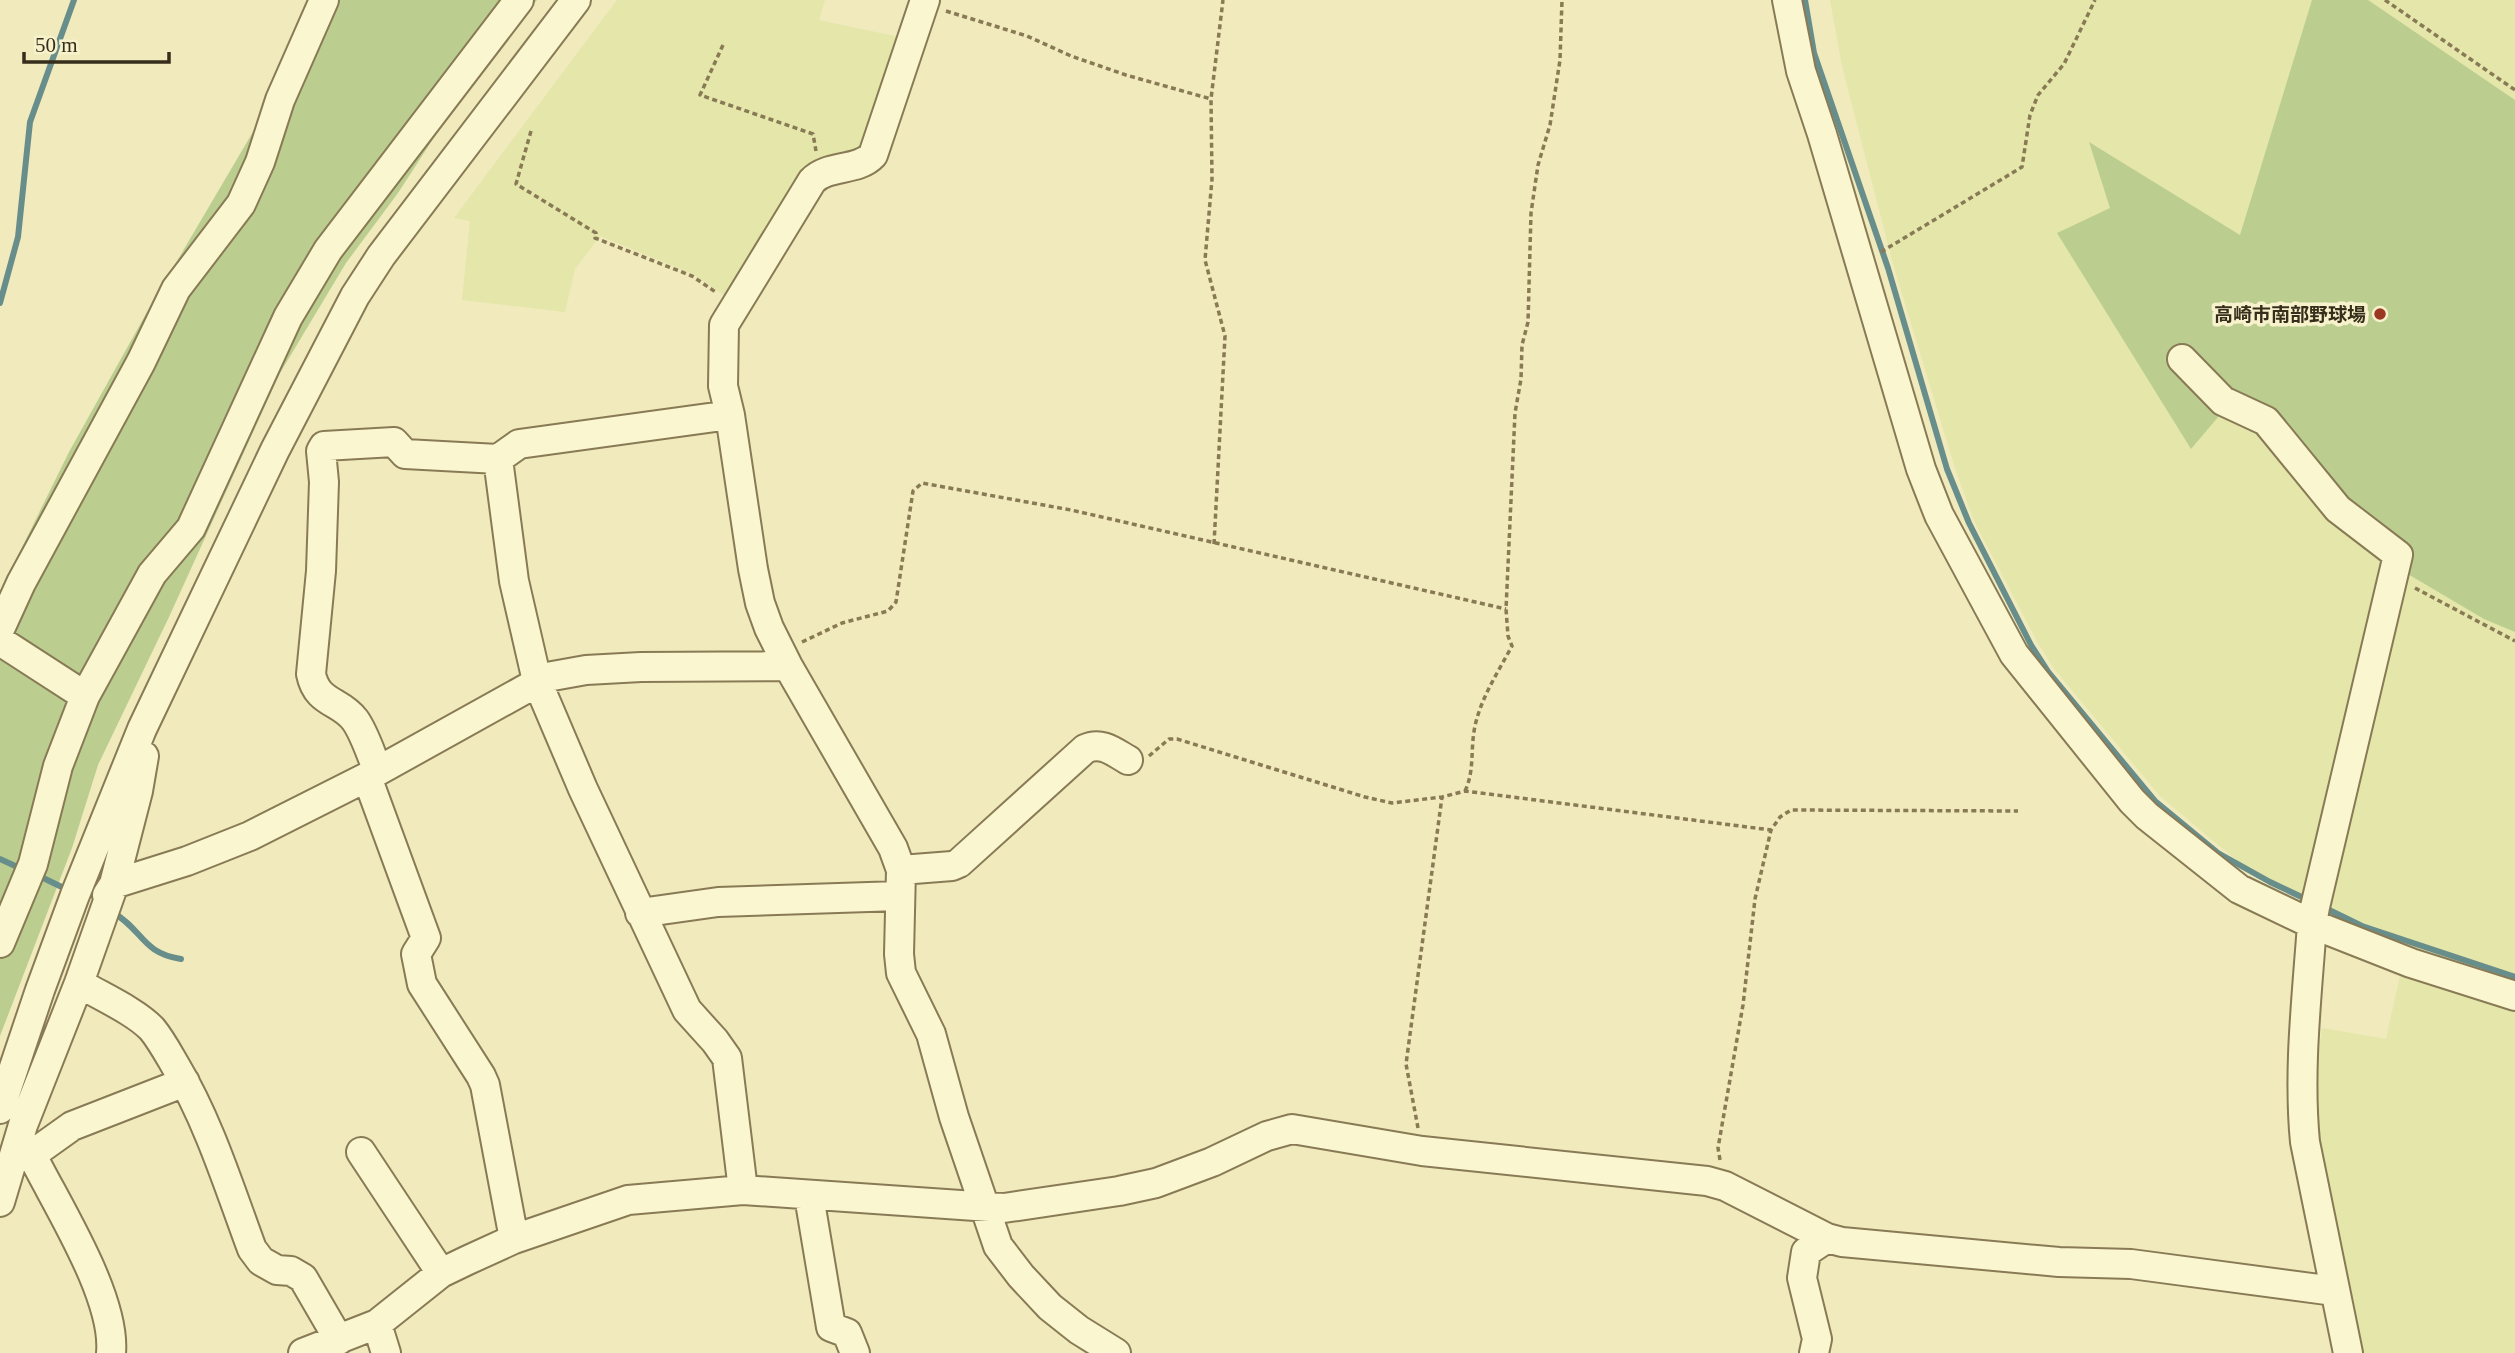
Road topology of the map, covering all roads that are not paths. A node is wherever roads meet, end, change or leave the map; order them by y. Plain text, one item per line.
1 (324, 0) edge
2 (519, 0) edge
3 (576, 0) edge
4 (1787, 0) edge
5 (925, 1) edge
6 (2182, 359) dead end
7 (730, 415) junction
8 (498, 459) junction
9 (0, 629) edge
10 (0, 641) edge
11 (785, 659) junction
12 (537, 681) junction
13 (85, 696) junction
14 (142, 729) junction
15 (1128, 760) road end
16 (373, 774) junction
17 (900, 883) junction
18 (114, 884) junction
19 (640, 913) junction
20 (2312, 924) junction
21 (0, 943) edge
22 (79, 983) junction
23 (40, 990) junction
24 (2515, 996) edge
25 (185, 1082) junction
26 (0, 1109) edge
27 (362, 1152) dead end
28 (743, 1190) junction
29 (809, 1196) junction
30 (0, 1202) edge
31 (984, 1207) junction
32 (1827, 1238) junction
33 (514, 1239) junction
34 (441, 1273) junction
35 (2334, 1292) junction
36 (377, 1324) junction
37 (339, 1340) junction
38 (851, 1343) edge
39 (111, 1353) edge
40 (303, 1353) edge
41 (386, 1353) edge
42 (1116, 1353) edge
43 (1814, 1353) edge
44 (2348, 1353) edge

1 - 9 street
2 - 13 street
3 - 14 street
4 - 20 street
5 - 7 street
6 - 20 street
7 - 8 street
7 - 11 street
8 - 12 street
8 - 16 street
10 - 13 street
11 - 12 street
11 - 17 street
12 - 16 street
12 - 19 street
13 - 21 street
14 - 18 street
14 - 23 street
15 - 17 street
16 - 18 street
16 - 33 street
17 - 19 street
17 - 31 street
18 - 22 street
18 - 23 street
19 - 28 street
20 - 24 street
20 - 35 street
22 - 25 street
22 - 30 street
23 - 26 street
25 - 37 street
25 - 39 street
27 - 34 street
28 - 29 street
28 - 33 street
29 - 31 street
29 - 38 street
31 - 32 street
31 - 42 street
32 - 35 street
32 - 43 street
33 - 34 street
34 - 36 street
35 - 44 street
36 - 37 street
36 - 41 street
37 - 40 street

